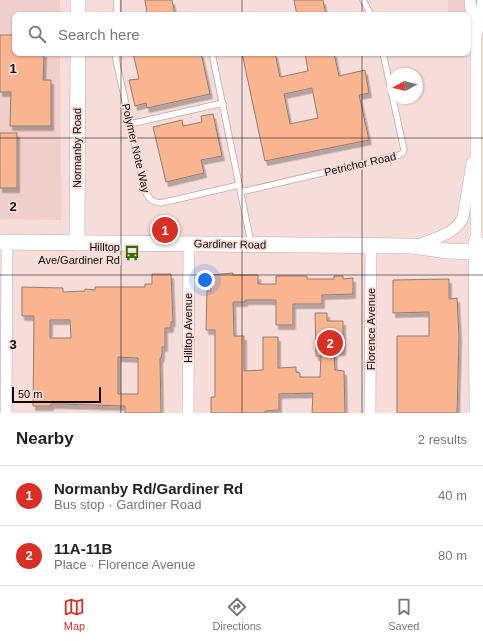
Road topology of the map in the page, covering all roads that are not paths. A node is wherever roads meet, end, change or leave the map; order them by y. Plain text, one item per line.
1 (78, 0) edge
2 (117, 0) edge
3 (363, 0) edge
4 (470, 0) edge
5 (483, 1) edge
6 (78, 12) edge
7 (116, 12) edge
8 (369, 12) edge
9 (471, 12) edge
10 (471, 13) edge
11 (78, 56) edge
12 (116, 56) edge
13 (213, 56) edge
14 (383, 56) edge
15 (476, 77) junction
16 (223, 103) junction
17 (480, 110) edge
18 (130, 124) junction
19 (476, 144) junction
20 (239, 185) junction
21 (241, 192) junction
22 (3, 242) edge
23 (77, 243) junction
24 (188, 244) junction
25 (252, 244) junction
26 (371, 246) junction
27 (412, 246) junction
28 (476, 247) junction
29 (480, 283) edge
30 (6, 413) edge
31 (188, 413) edge
32 (370, 413) edge
33 (477, 413) edge

1 - 6 street
2 - 7 lane
3 - 8 lane
4 - 9 street
5 - 15 street
10 - 15 street
11 - 23 street, Normanby Road
12 - 18 lane, Polymer Note Way
13 - 16 lane
14 - 21 lane, Petrichor Road
15 - 17 street
16 - 18 lane
16 - 20 lane
17 - 19 street
18 - 20 lane, Polymer Note Way
19 - 27 street, Gardiner Road
19 - 28 street
20 - 21 lane
21 - 25 lane
22 - 23 street, Gardiner Road
22 - 30 street
23 - 24 street, Gardiner Road
24 - 25 street, Gardiner Road
24 - 31 street, Hilltop Avenue
25 - 26 street, Gardiner Road
26 - 27 street, Gardiner Road
26 - 32 street, Florence Avenue
27 - 28 street, Gardiner Road
28 - 29 street
29 - 33 street

